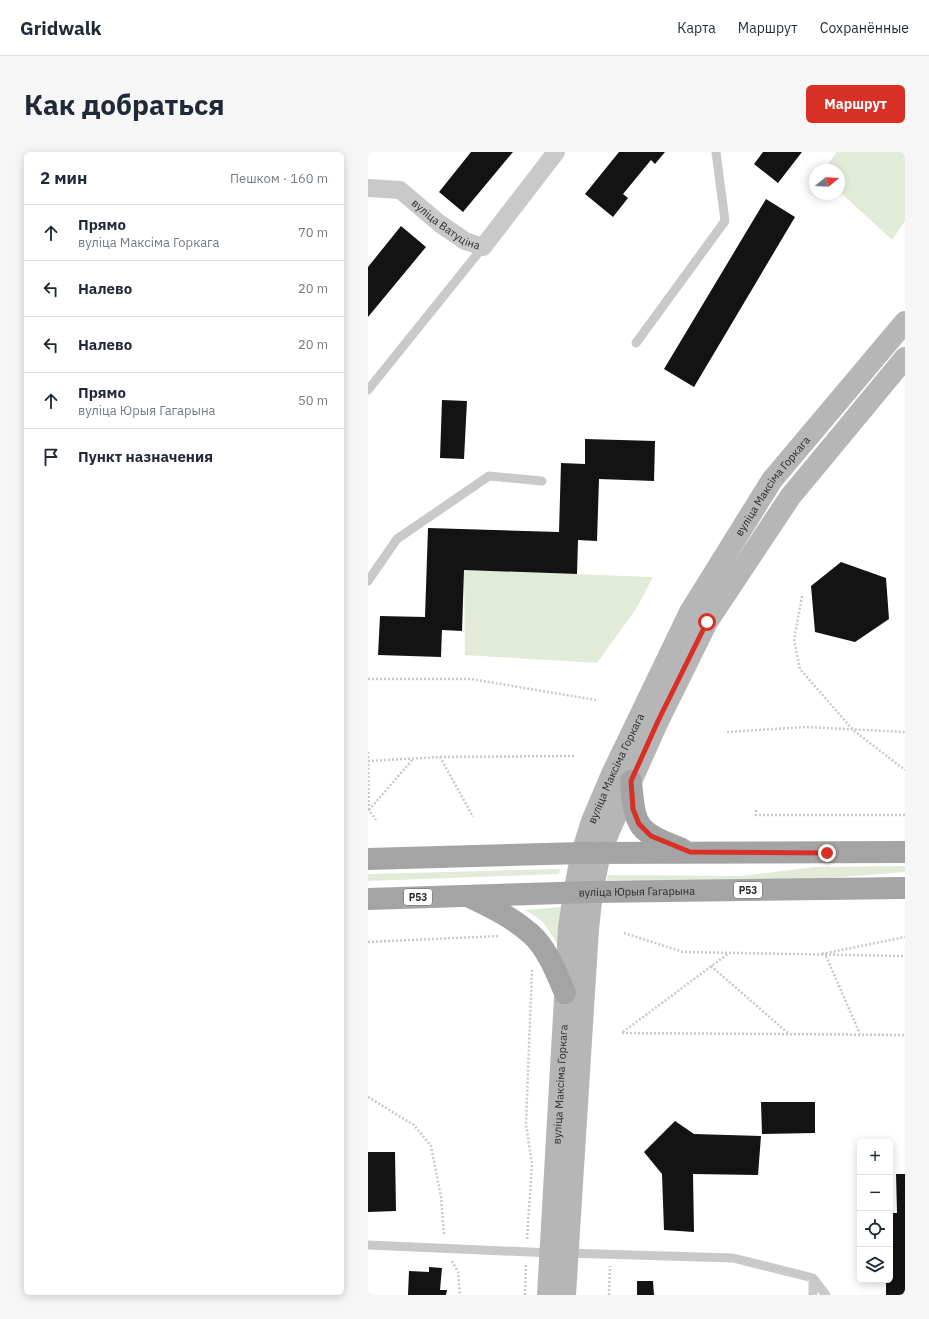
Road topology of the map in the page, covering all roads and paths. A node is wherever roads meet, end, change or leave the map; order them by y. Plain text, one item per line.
1 (556, 152) edge
2 (716, 152) edge
3 (368, 188) edge
4 (483, 247) junction
5 (905, 322) edge
6 (636, 343) dead end
7 (905, 358) edge
8 (368, 390) edge
9 (542, 480) dead end
10 (368, 581) edge
11 (802, 596) dead end
12 (368, 679) edge
13 (596, 700) dead end
14 (853, 730) junction
15 (727, 732) dead end
16 (905, 732) edge
17 (368, 752) edge
18 (574, 756) dead end
19 (440, 757) junction
20 (413, 759) junction
21 (368, 761) edge
22 (905, 770) edge
23 (631, 781) junction
24 (369, 810) edge
25 (756, 810) dead end
26 (905, 815) edge
27 (473, 817) dead end
28 (376, 820) dead end
29 (690, 852) junction
30 (905, 852) edge
31 (591, 853) junction
32 (368, 859) edge
33 (905, 888) edge
34 (583, 892) junction
35 (469, 896) junction
36 (368, 899) edge
37 (624, 933) dead end
38 (500, 936) dead end
39 (905, 937) edge
40 (368, 942) edge
41 (729, 953) junction
42 (820, 954) junction
43 (826, 956) junction
44 (905, 956) edge
45 (711, 966) junction
46 (532, 968) dead end
47 (565, 993) junction
48 (789, 1034) junction
49 (860, 1035) junction
50 (905, 1035) edge
51 (368, 1097) edge
52 (368, 1245) edge
53 (446, 1249) junction
54 (527, 1253) junction
55 (559, 1253) junction
56 (611, 1254) junction
57 (813, 1278) junction
58 (460, 1295) edge
59 (525, 1295) edge
60 (548, 1295) edge
61 (565, 1295) edge
62 (609, 1295) edge
63 (813, 1295) edge
64 (826, 1295) edge

1 - 4 street, вуліца Ватуціна
2 - 6 lane
3 - 4 street, вуліца Ватуціна
4 - 8 lane
5 - 31 street, вуліца Максіма Горкага
7 - 23 street, вуліца Максіма Горкага
9 - 10 lane
11 - 14 path
12 - 13 path
14 - 15 path
14 - 16 path
14 - 22 path
17 - 21 path
18 - 19 path
19 - 20 path
19 - 27 path
20 - 21 path
20 - 24 path
21 - 24 path
23 - 29 main road
23 - 31 street, вуліца Максіма Горкага
24 - 28 path
25 - 26 path
29 - 30 main road
29 - 31 main road
31 - 32 main road
31 - 34 street, вуліца Максіма Горкага
33 - 34 main road, вуліца Юрыя Гагарына / Р53
34 - 35 main road, вуліца Юрыя Гагарына / Р53
34 - 47 street, вуліца Максіма Горкага
34 - 55 street, вуліца Максіма Горкага
35 - 36 main road, вуліца Юрыя Гагарына / Р53
35 - 47 main road
37 - 41 path
38 - 40 path
39 - 42 path
41 - 42 path
41 - 45 path
42 - 43 path
43 - 44 path
43 - 49 path
45 - 48 path
45 - 48 path
46 - 54 path
47 - 55 street, вуліца Максіма Горкага
48 - 49 path
49 - 50 path
51 - 53 path
52 - 53 lane
53 - 54 lane
53 - 58 path
54 - 55 lane
54 - 59 path
55 - 56 lane
55 - 60 street, вуліца Максіма Горкага
55 - 61 street, вуліца Максіма Горкага
56 - 57 lane
56 - 62 path
57 - 63 lane
57 - 64 lane

